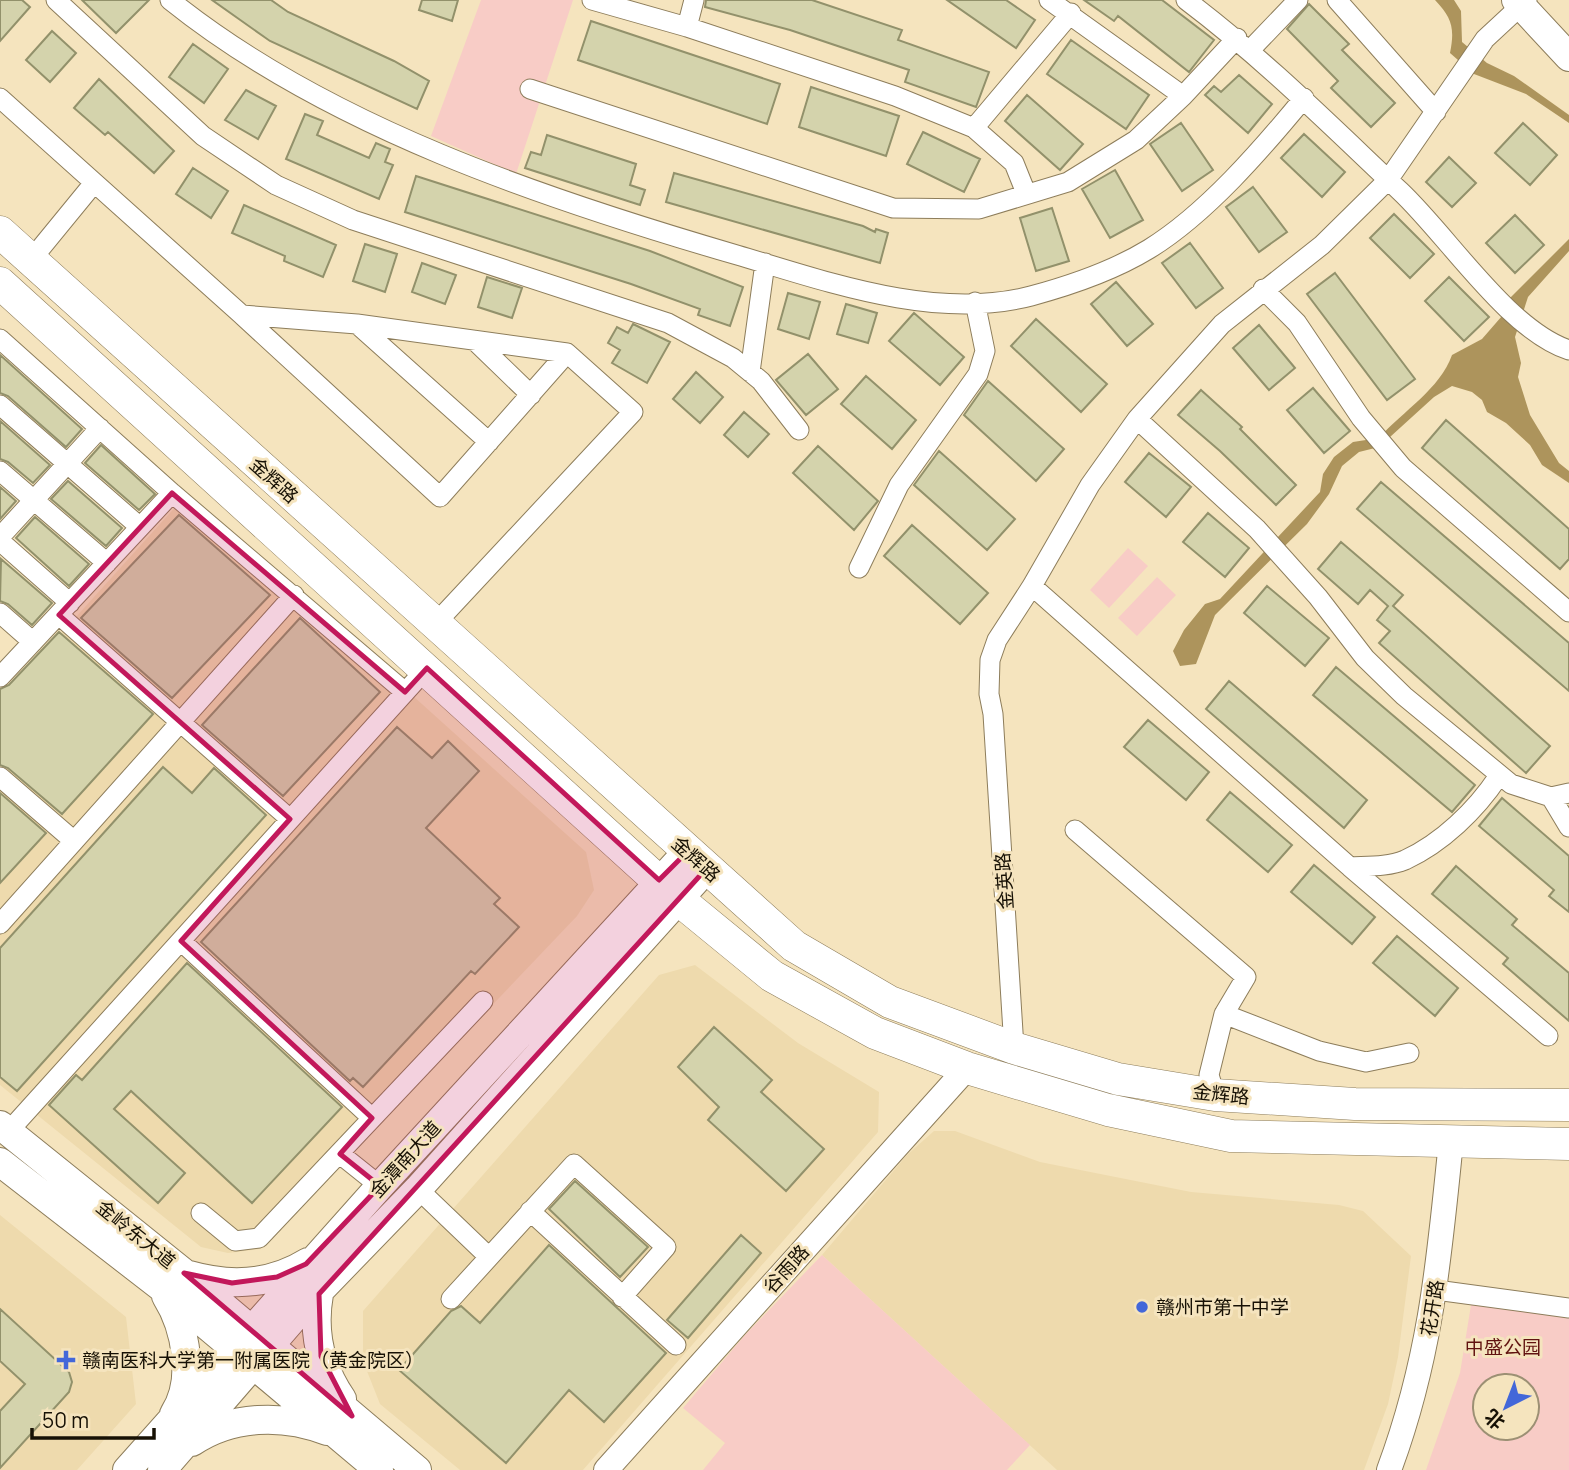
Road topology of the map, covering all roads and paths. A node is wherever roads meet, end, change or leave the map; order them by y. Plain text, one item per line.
1 (56, 0) edge
2 (170, 0) edge
3 (592, 0) edge
4 (694, 0) edge
5 (1049, 0) edge
6 (1186, 0) edge
7 (1298, 0) edge
8 (1337, 0) edge
9 (1525, 2) edge
10 (1071, 13) junction
11 (687, 27) junction
12 (1569, 35) edge
13 (1243, 44) junction
14 (1569, 57) edge
15 (530, 89) dead end
16 (1183, 96) junction
17 (0, 98) edge
18 (1304, 98) junction
19 (1436, 112) junction
20 (974, 128) junction
21 (1388, 180) junction
22 (94, 183) junction
23 (1026, 193) junction
24 (0, 232) edge
25 (31, 260) junction
26 (765, 263) junction
27 (0, 284) edge
28 (1264, 289) junction
29 (975, 302) junction
30 (242, 315) junction
31 (357, 324) junction
32 (0, 339) edge
33 (474, 340) junction
34 (1569, 350) edge
35 (567, 353) junction
36 (750, 372) junction
37 (531, 395) junction
38 (0, 405) edge
39 (1137, 419) junction
40 (100, 429) junction
41 (799, 430) dead end
42 (489, 442) junction
43 (67, 464) junction
44 (0, 471) edge
45 (172, 493) junction
46 (34, 500) junction
47 (140, 527) junction
48 (0, 539) edge
49 (107, 563) junction
50 (859, 568) dead end
51 (1032, 586) junction
52 (294, 595) junction
53 (64, 609) junction
54 (1569, 612) edge
55 (0, 613) edge
56 (435, 624) junction
57 (33, 642) junction
58 (427, 668) junction
59 (0, 677) edge
60 (405, 692) junction
61 (179, 723) junction
62 (0, 777) edge
63 (1498, 777) junction
64 (1560, 795) edge
65 (290, 819) junction
66 (1569, 827) edge
67 (1075, 830) dead end
68 (74, 841) junction
69 (696, 860) junction
70 (1350, 867) junction
71 (668, 890) junction
72 (0, 924) edge
73 (181, 941) junction
74 (483, 1001) dead end
75 (1224, 1014) junction
76 (1548, 1036) dead end
77 (1014, 1048) junction
78 (1409, 1053) dead end
79 (967, 1068) junction
80 (1215, 1095) junction
81 (1569, 1105) edge
82 (372, 1118) junction
83 (4, 1128) edge
84 (1451, 1141) junction
85 (1569, 1144) edge
86 (340, 1154) junction
87 (0, 1161) edge
88 (380, 1186) junction
89 (418, 1189) junction
90 (72, 1199) junction
91 (530, 1212) junction
92 (201, 1213) dead end
93 (319, 1254) junction
94 (489, 1257) junction
95 (172, 1280) junction
96 (1436, 1290) junction
97 (319, 1294) junction
98 (622, 1297) junction
99 (451, 1299) dead end
100 (1569, 1307) edge
101 (676, 1345) dead end
102 (253, 1348) junction
103 (349, 1428) junction
104 (172, 1440) junction
105 (127, 1470) edge
106 (162, 1470) edge
107 (379, 1470) edge
108 (417, 1470) edge
109 (606, 1470) edge
110 (1389, 1470) edge

1 - 36 street
2 - 26 street
3 - 11 street
4 - 11 street
5 - 10 street
6 - 13 street
7 - 13 street
8 - 19 street
9 - 12 main road
9 - 14 main road
9 - 19 street, 金英路
10 - 16 street
10 - 20 street
11 - 20 street
13 - 16 street
13 - 18 street
15 - 23 street
16 - 23 street
17 - 22 street
18 - 21 street
18 - 29 street
19 - 21 street, 金英路
20 - 23 street
21 - 28 street, 金英路
21 - 34 street
22 - 25 street
22 - 30 street
24 - 25 main road, 金辉路
25 - 56 main road, 金辉路
26 - 29 street
26 - 36 street
27 - 58 main road, 金辉路
28 - 39 street, 金英路
28 - 54 street
29 - 50 street
30 - 31 street
30 - 42 street
31 - 33 street
31 - 42 street
32 - 40 street
33 - 35 street
33 - 37 street
35 - 37 street
35 - 56 street
36 - 41 street
37 - 42 street
38 - 43 street
39 - 51 street, 金英路
39 - 63 street
40 - 43 street
40 - 45 street
43 - 46 street
43 - 47 street
44 - 46 street
45 - 47 street
45 - 52 street
46 - 48 street
46 - 49 street
47 - 49 street
48 - 53 street
49 - 53 street
51 - 70 street
51 - 77 street, 金英路
52 - 60 street
52 - 61 street
53 - 57 street
53 - 61 street
55 - 57 street
56 - 69 main road, 金辉路
57 - 59 street
58 - 60 street
58 - 71 main road, 金辉路
60 - 65 street
61 - 65 street
61 - 68 street
62 - 68 street
63 - 64 street
63 - 70 street
64 - 66 street
65 - 73 street
67 - 75 street
68 - 72 street
69 - 71 main road, 金潭南大道
69 - 77 main road, 金辉路
70 - 76 street
71 - 79 main road, 金辉路
71 - 88 main road, 金潭南大道
71 - 89 main road, 金潭南大道
73 - 82 street
73 - 83 street
74 - 82 street
75 - 78 street
75 - 80 street
77 - 80 main road, 金辉路
79 - 84 main road, 金辉路
79 - 109 street, 谷雨路
80 - 81 main road, 金辉路
82 - 86 street
83 - 90 main road, 金岭东大道
84 - 85 main road, 金辉路
84 - 96 street, 花开路
86 - 88 street
86 - 92 street
87 - 90 main road, 金岭东大道
88 - 93 main road, 金潭南大道
89 - 94 street
89 - 97 main road, 金潭南大道
90 - 95 main road, 金岭东大道
91 - 94 street
91 - 98 street
91 - 98 street
93 - 95 main road
93 - 102 main road, 金潭南大道
94 - 99 street
95 - 102 main road, 金岭东大道
95 - 104 main road
96 - 100 street
96 - 110 street, 花开路
97 - 102 main road, 金潭南大道
97 - 103 main road
98 - 101 street
102 - 103 main road, 金岭东大道
102 - 104 main road, 金潭南大道
103 - 104 main road
103 - 107 main road
103 - 108 main road
104 - 105 main road, 金潭南大道
104 - 106 main road, 金潭南大道

